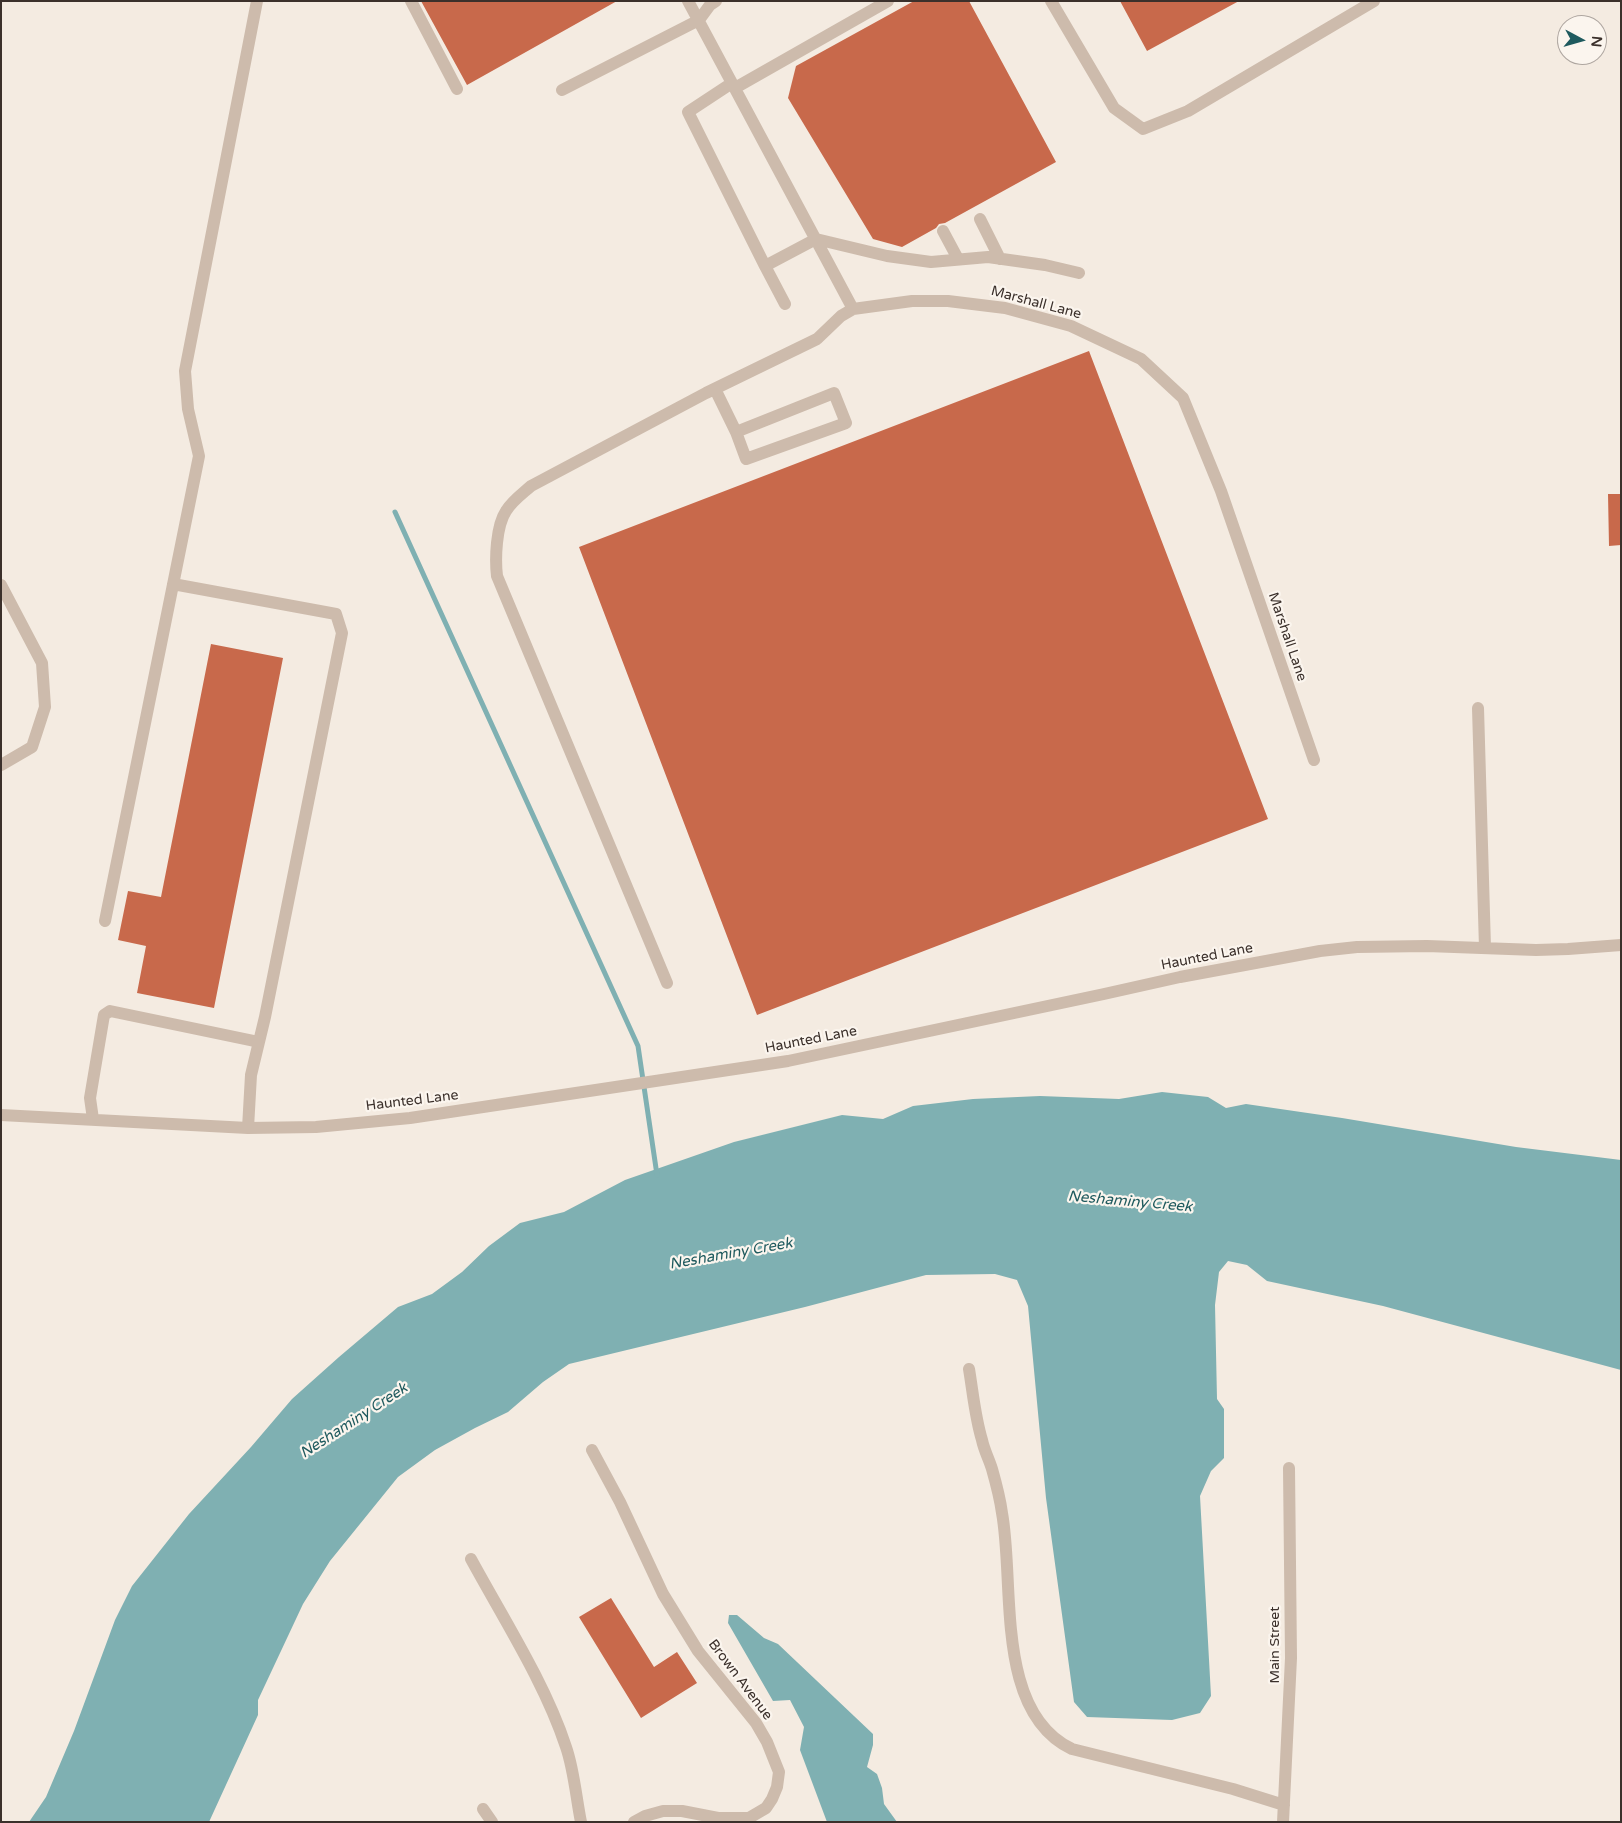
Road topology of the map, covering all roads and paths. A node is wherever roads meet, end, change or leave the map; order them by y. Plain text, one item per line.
1 (257, 1) edge
2 (411, 1) edge
3 (688, 1) edge
4 (716, 1) edge
5 (888, 1) edge
6 (1051, 1) edge
7 (1374, 1) edge
8 (699, 20) junction
9 (733, 85) junction
10 (457, 89) dead end
11 (562, 90) dead end
12 (980, 219) dead end
13 (943, 231) dead end
14 (816, 239) junction
15 (958, 259) junction
16 (1000, 259) junction
17 (765, 266) junction
18 (1080, 273) dead end
19 (785, 304) dead end
20 (852, 308) junction
21 (715, 388) junction
22 (736, 432) junction
23 (173, 584) junction
24 (1, 586) edge
25 (1478, 708) dead end
26 (1314, 760) dead end
27 (1, 765) edge
28 (105, 921) dead end
29 (1621, 945) edge
30 (1485, 948) junction
31 (666, 983) dead end
32 (259, 1042) junction
33 (1, 1115) edge
34 (93, 1119) junction
35 (248, 1128) junction
36 (969, 1369) dead end
37 (592, 1450) dead end
38 (1289, 1468) dead end
39 (471, 1559) dead end
40 (1284, 1805) junction
41 (483, 1809) dead end
42 (492, 1822) edge
43 (581, 1822) edge
44 (634, 1822) edge
45 (1282, 1822) edge

1 - 23 street
2 - 10 street
3 - 8 street
4 - 8 street
5 - 9 street
6 - 7 street
8 - 9 street
8 - 11 street
9 - 14 street
9 - 17 street
12 - 16 street
13 - 15 street
14 - 15 street
14 - 17 street
14 - 20 street
15 - 16 street
16 - 18 street
17 - 19 street
20 - 21 street
20 - 26 street, Marshall Lane
21 - 22 street
21 - 31 street
22 - 22 street
23 - 28 street
23 - 32 street
24 - 27 street
25 - 30 street
29 - 30 street, Haunted Lane
30 - 35 street, Haunted Lane
32 - 34 street
32 - 35 street
33 - 34 street, Haunted Lane
34 - 35 street, Haunted Lane
36 - 40 street
37 - 44 street, Brown Avenue
38 - 40 street, Main Street
39 - 43 street
40 - 45 street, Main Street
41 - 42 street

